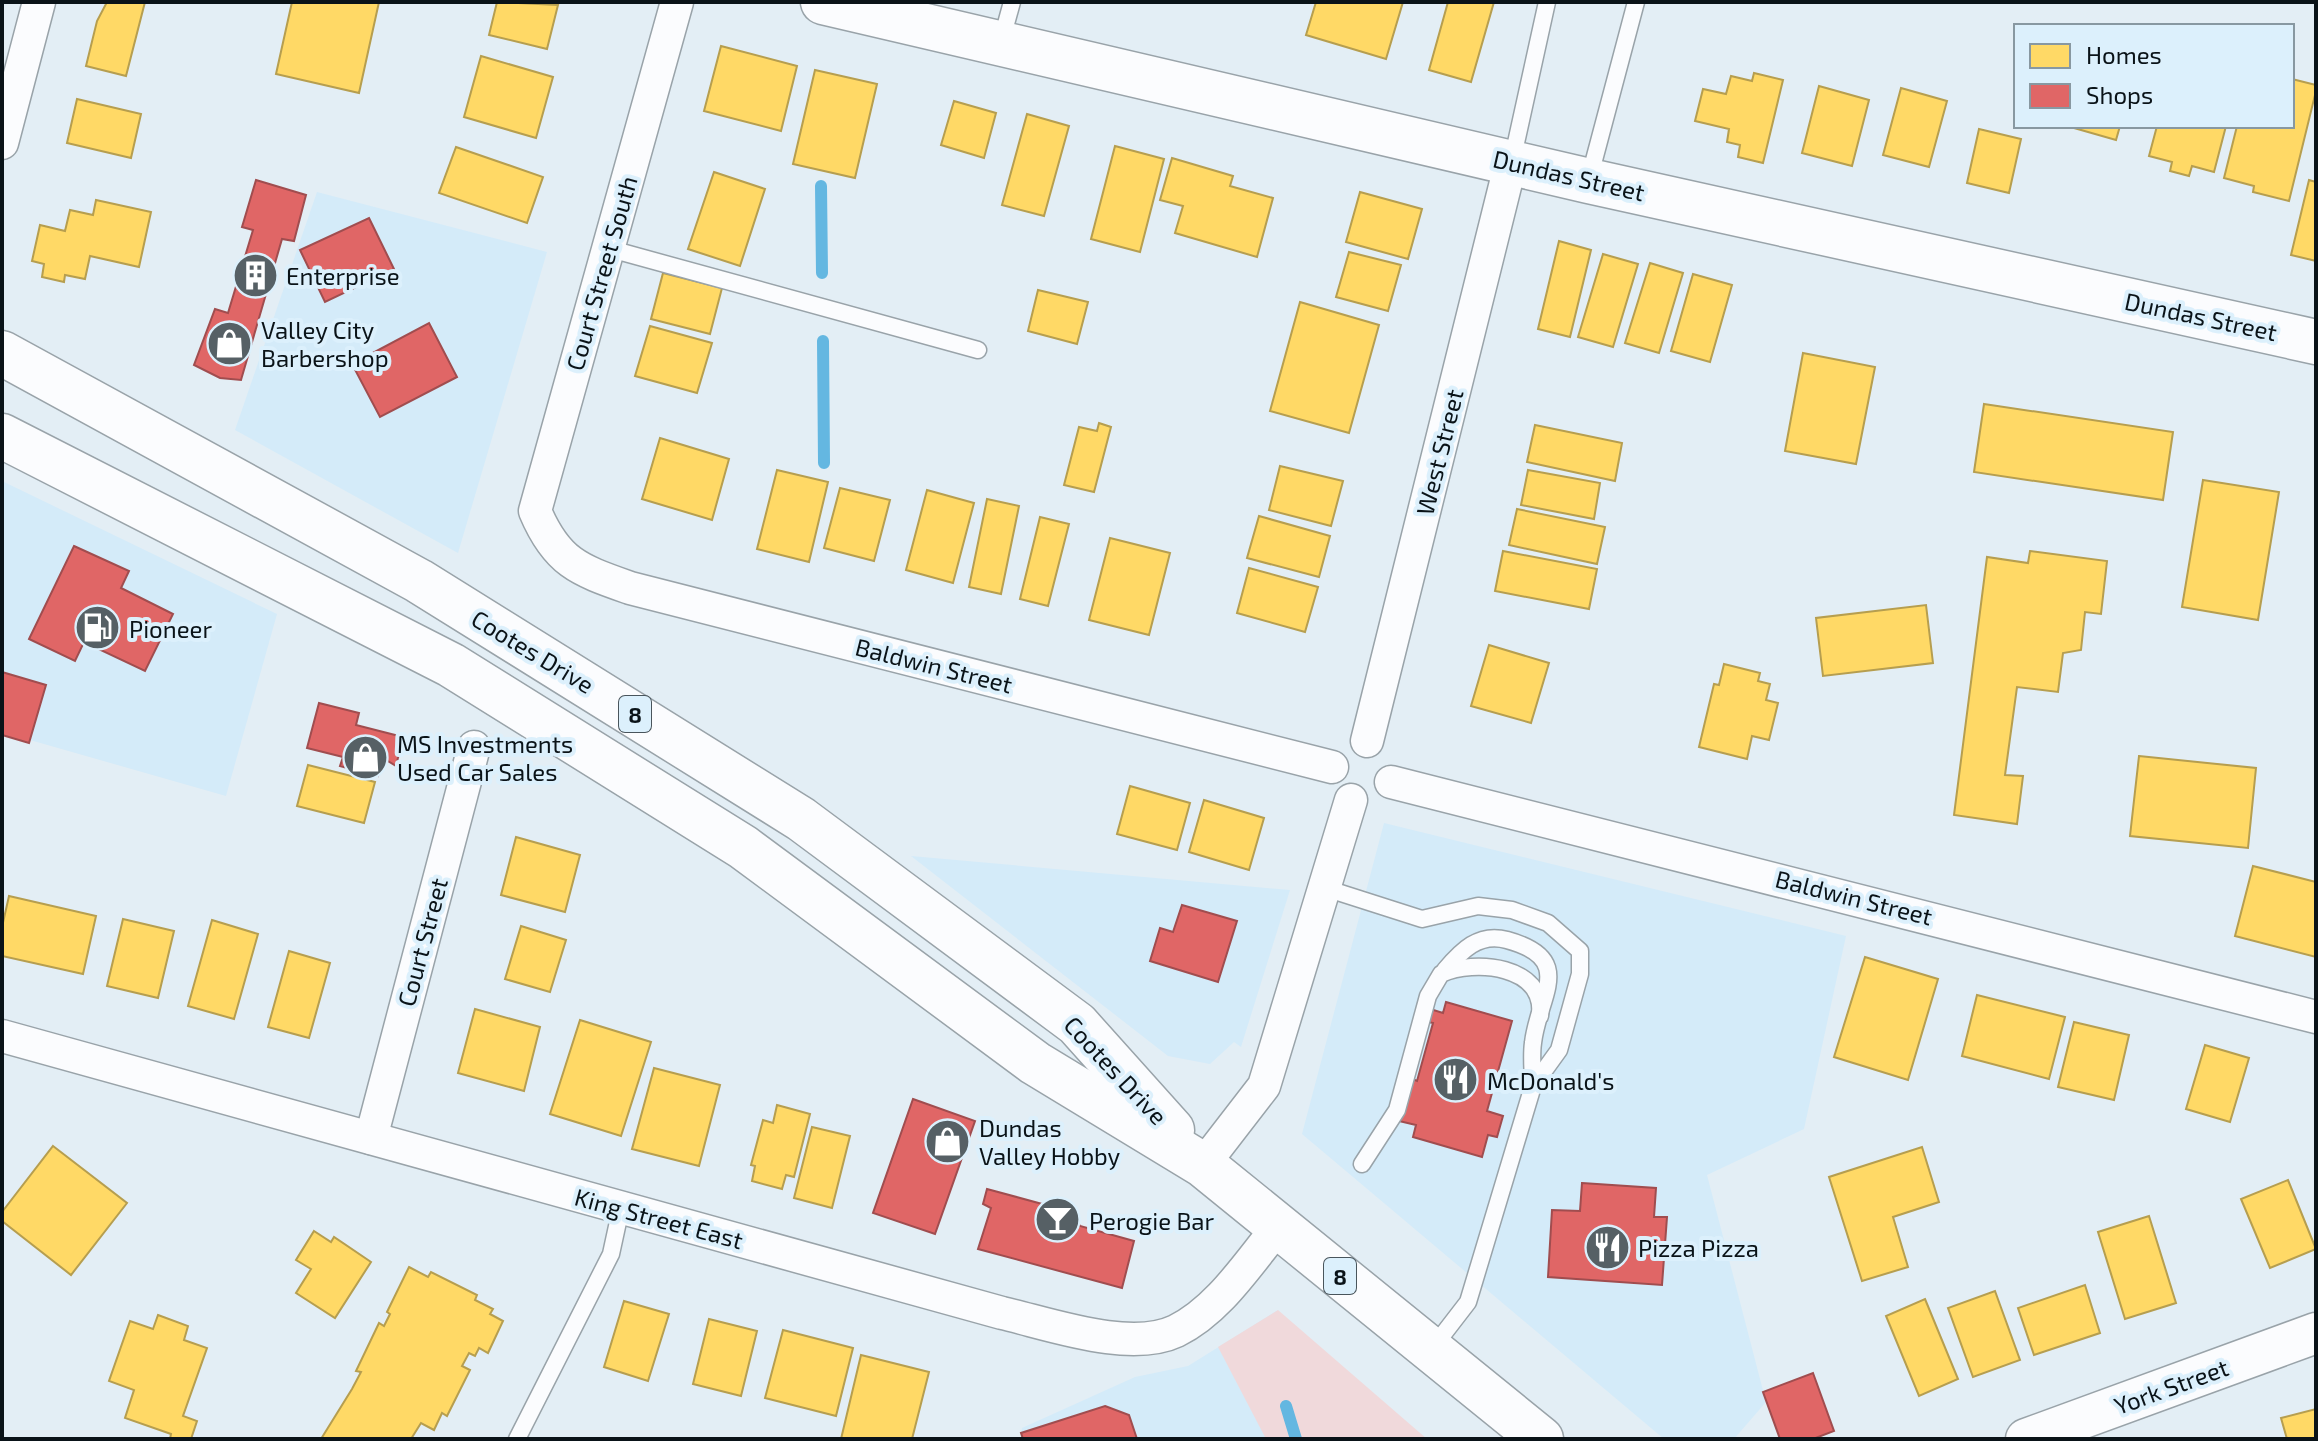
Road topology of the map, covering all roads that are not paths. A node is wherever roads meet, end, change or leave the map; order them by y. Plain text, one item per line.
1 (39, 2) edge
2 (677, 2) edge
3 (823, 2) edge
4 (1547, 2) edge
5 (1636, 2) edge
6 (1006, 22) edge
7 (2, 143) edge
8 (1511, 162) junction
9 (1589, 181) junction
10 (607, 248) junction
11 (2316, 342) edge
12 (978, 350) dead end
13 (2, 353) edge
14 (2, 436) edge
15 (548, 542) joint
16 (1367, 741) junction
17 (474, 747) dead end
18 (1332, 767) junction
19 (1391, 782) junction
20 (1351, 800) junction
21 (1325, 888) junction
22 (1441, 974) junction
23 (1540, 1016) junction
24 (2316, 1017) edge
25 (2, 1036) edge
26 (1533, 1086) junction
27 (371, 1138) junction
28 (1362, 1164) dead end
29 (1203, 1165) junction
30 (621, 1208) junction
31 (1279, 1226) junction
32 (2316, 1333) edge
33 (1431, 1350) junction
34 (1530, 1433) edge
35 (517, 1439) edge
36 (2026, 1439) edge

1 - 7 street
2 - 10 street, Court Street South
3 - 6 main road, Dundas Street
4 - 8 lane
5 - 9 lane
6 - 8 main road, Dundas Street
8 - 9 main road, Dundas Street
8 - 16 street, West Street
9 - 11 main road, Dundas Street
10 - 12 lane
10 - 15 street, Court Street South
13 - 29 main road, Cootes Drive / 8
14 - 29 main road, Cootes Drive / 8
15 - 18 street, Baldwin Street
16 - 18 street
16 - 19 street
17 - 27 street, Court Street
18 - 20 street
19 - 20 street
19 - 24 street, Baldwin Street
20 - 21 street
21 - 26 lane
21 - 29 street
22 - 23 lane
22 - 23 lane
22 - 28 lane
23 - 26 lane
25 - 27 street, King Street East
26 - 33 lane
27 - 30 street, King Street East
29 - 31 main road, Cootes Drive / 8
30 - 31 street, King Street East
30 - 35 lane
31 - 33 main road, Cootes Drive / 8
32 - 36 street, York Street
33 - 34 main road, Cootes Drive / 8

